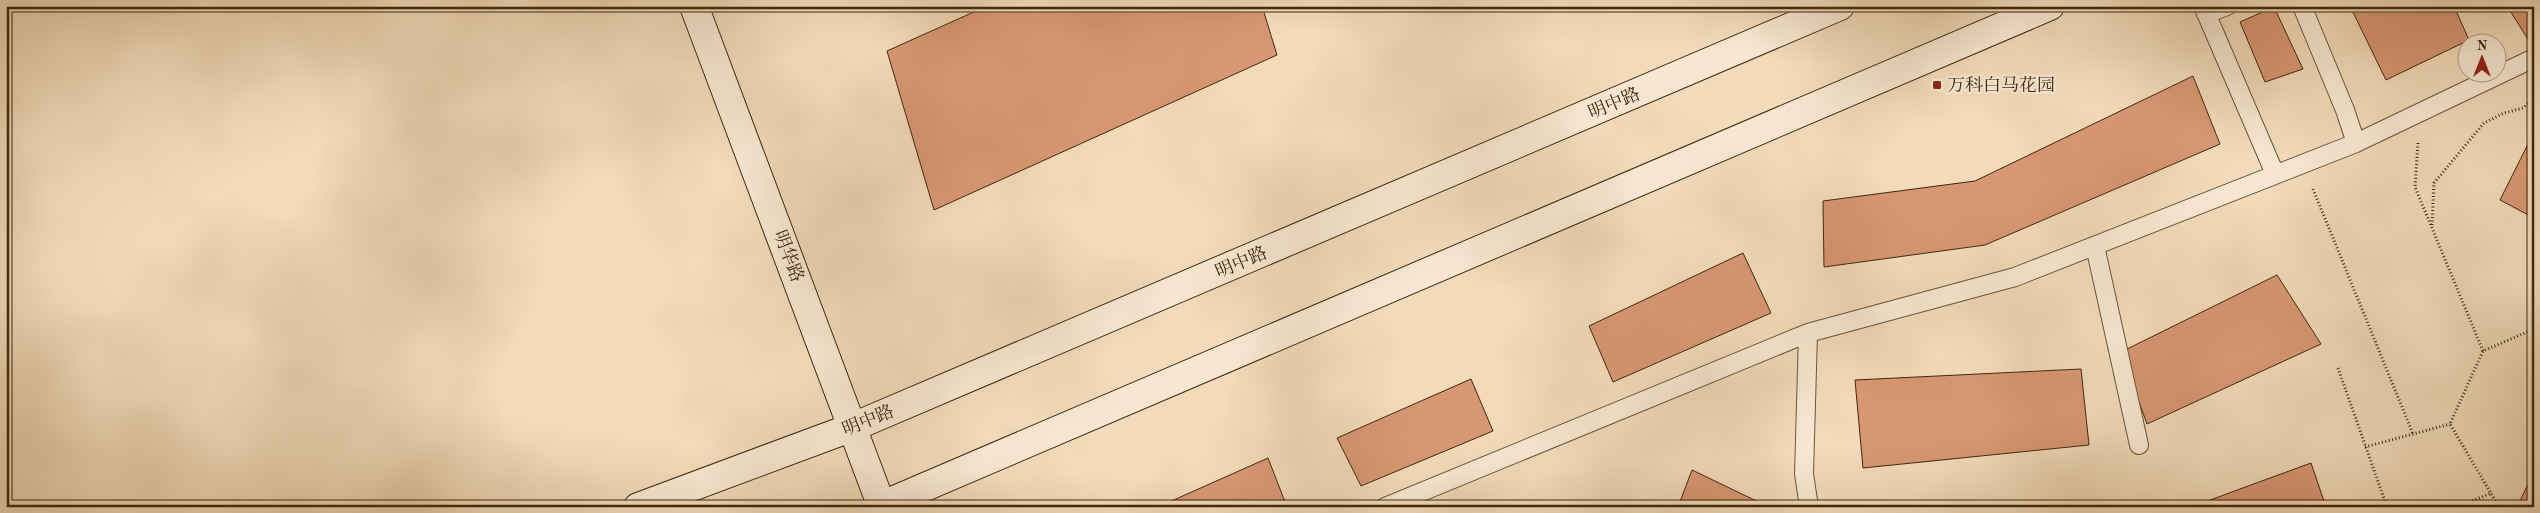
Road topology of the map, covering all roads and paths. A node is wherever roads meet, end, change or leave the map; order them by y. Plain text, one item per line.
1 (694, 6) edge
2 (1840, 6) edge
3 (2050, 6) edge
4 (2227, 6) edge
5 (2302, 6) edge
6 (2205, 10) edge
7 (2534, 58) edge
8 (2534, 98) edge
9 (2420, 112) junction
10 (2356, 143) junction
11 (2302, 164) junction
12 (2275, 174) junction
13 (2432, 228) junction
14 (2095, 246) junction
15 (2534, 329) edge
16 (1808, 333) junction
17 (2483, 351) junction
18 (2338, 368) dead end
19 (2450, 424) junction
20 (853, 427) junction
21 (2413, 434) junction
22 (2139, 445) dead end
23 (2365, 447) junction
24 (2492, 493) junction
25 (881, 506) edge
26 (638, 507) edge
27 (1385, 507) edge
28 (1809, 507) edge
29 (2387, 507) edge
30 (2456, 507) edge
31 (2499, 507) edge

1 - 20 main road, 明华路
2 - 20 main road, 明中路
3 - 25 main road
4 - 6 lane
5 - 10 lane
6 - 12 lane
7 - 9 lane
8 - 13 path
9 - 10 lane
9 - 13 path
10 - 11 lane
11 - 12 lane
11 - 21 path
12 - 14 lane
13 - 17 path
14 - 16 lane
14 - 22 lane
15 - 17 path
16 - 27 lane
16 - 28 lane
17 - 19 path
18 - 23 path
19 - 21 path
19 - 24 path
20 - 25 main road, 明华路
20 - 26 main road, 明中路
21 - 23 path
23 - 29 path
24 - 30 path
24 - 31 path

